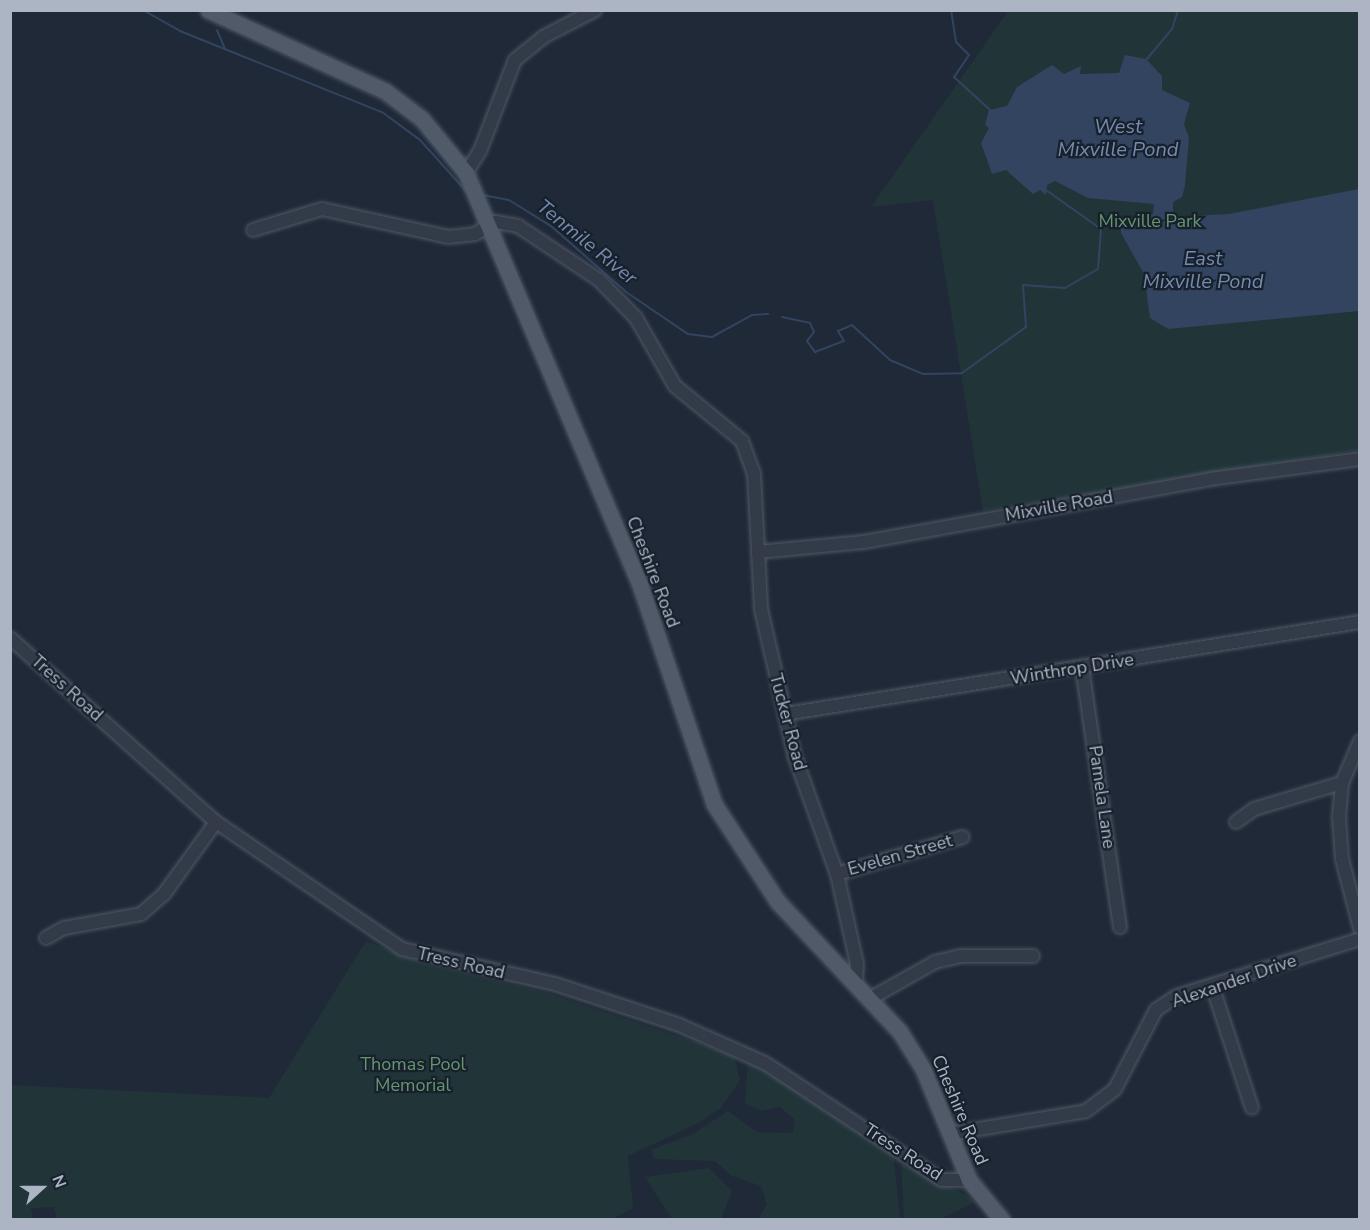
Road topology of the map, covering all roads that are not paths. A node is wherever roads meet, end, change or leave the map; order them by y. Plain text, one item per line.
1 (208, 10) edge
2 (595, 10) edge
3 (473, 186) junction
4 (490, 225) junction
5 (253, 230) dead end
6 (1359, 459) edge
7 (758, 552) junction
8 (1359, 622) edge
9 (10, 638) edge
10 (1082, 667) junction
11 (785, 714) junction
12 (1359, 741) edge
13 (1342, 783) junction
14 (216, 822) junction
15 (1236, 822) dead end
16 (963, 837) dead end
17 (837, 874) junction
18 (1120, 927) dead end
19 (1359, 928) edge
20 (46, 938) dead end
21 (1359, 939) edge
22 (1033, 956) dead end
23 (856, 980) junction
24 (1212, 985) junction
25 (873, 997) junction
26 (1252, 1107) dead end
27 (949, 1134) junction
28 (969, 1180) junction
29 (1002, 1220) edge

1 - 3 main road, Cheshire Road
2 - 3 street
3 - 4 main road, Cheshire Road
4 - 5 street
4 - 7 street, Tucker Road
4 - 23 main road, Cheshire Road
6 - 7 street, Mixville Road
7 - 11 street, Tucker Road
8 - 10 street, Winthrop Drive
9 - 14 street, Tress Road
10 - 11 street, Winthrop Drive
10 - 18 street, Pamela Lane
11 - 17 street, Tucker Road
12 - 13 street
13 - 15 street
13 - 19 street
14 - 20 street
14 - 28 street, Tress Road
16 - 17 street, Evelen Street
17 - 23 street, Tucker Road
21 - 24 street, Alexander Drive
22 - 25 street
23 - 25 main road, Cheshire Road
24 - 26 street
24 - 27 street, Alexander Drive
25 - 27 main road, Cheshire Road
27 - 28 main road, Cheshire Road
28 - 29 main road, Cheshire Road

